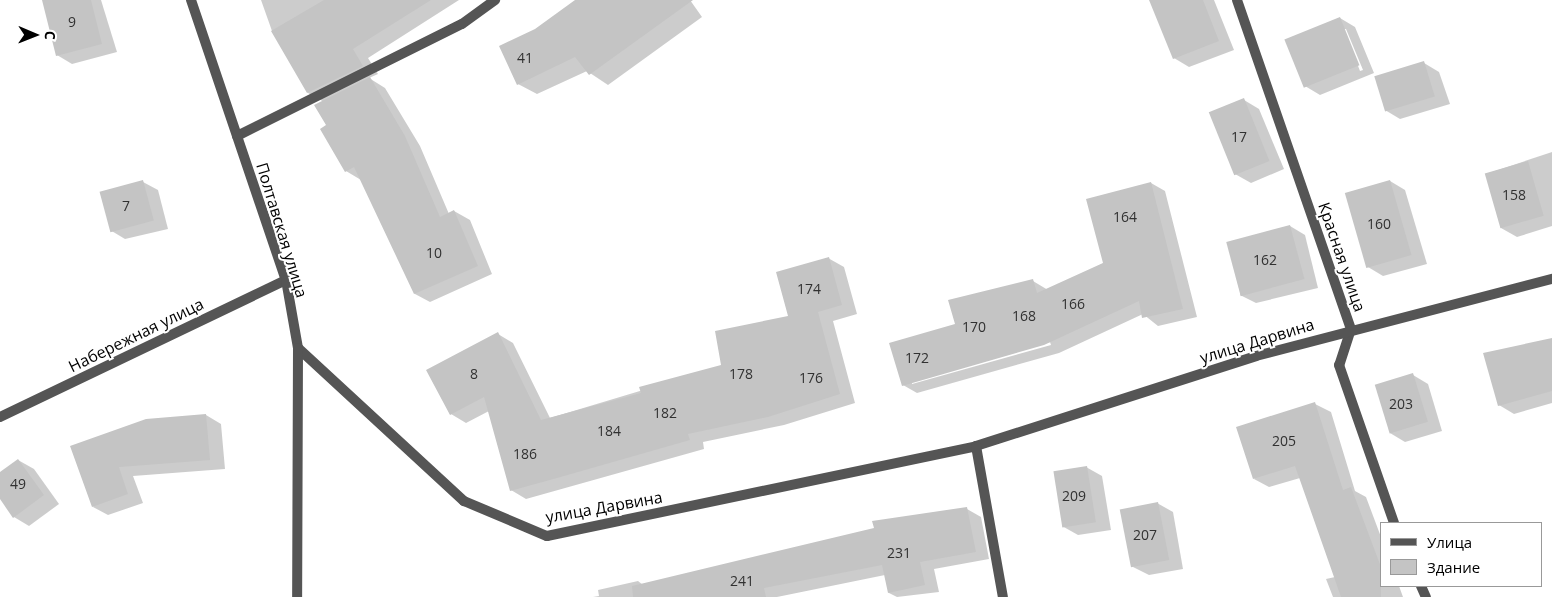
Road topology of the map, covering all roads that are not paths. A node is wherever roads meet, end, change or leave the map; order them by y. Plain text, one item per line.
1 (191, 0) edge
2 (495, 0) edge
3 (1238, 0) edge
4 (237, 136) junction
5 (1552, 279) edge
6 (286, 280) junction
7 (1351, 329) junction
8 (298, 348) junction
9 (0, 418) edge
10 (976, 446) junction
11 (1394, 522) edge
12 (297, 597) edge
13 (1003, 597) edge

1 - 4 street, Полтавская улица
2 - 4 street
3 - 7 street, Красная улица
4 - 6 street, Полтавская улица
5 - 7 street, улица Дарвина
6 - 8 street, Полтавская улица
6 - 9 street, Набережная улица
7 - 10 street, улица Дарвина
7 - 11 street, Красная улица
8 - 10 street, улица Дарвина
8 - 12 street, Полтавская улица
10 - 13 street

